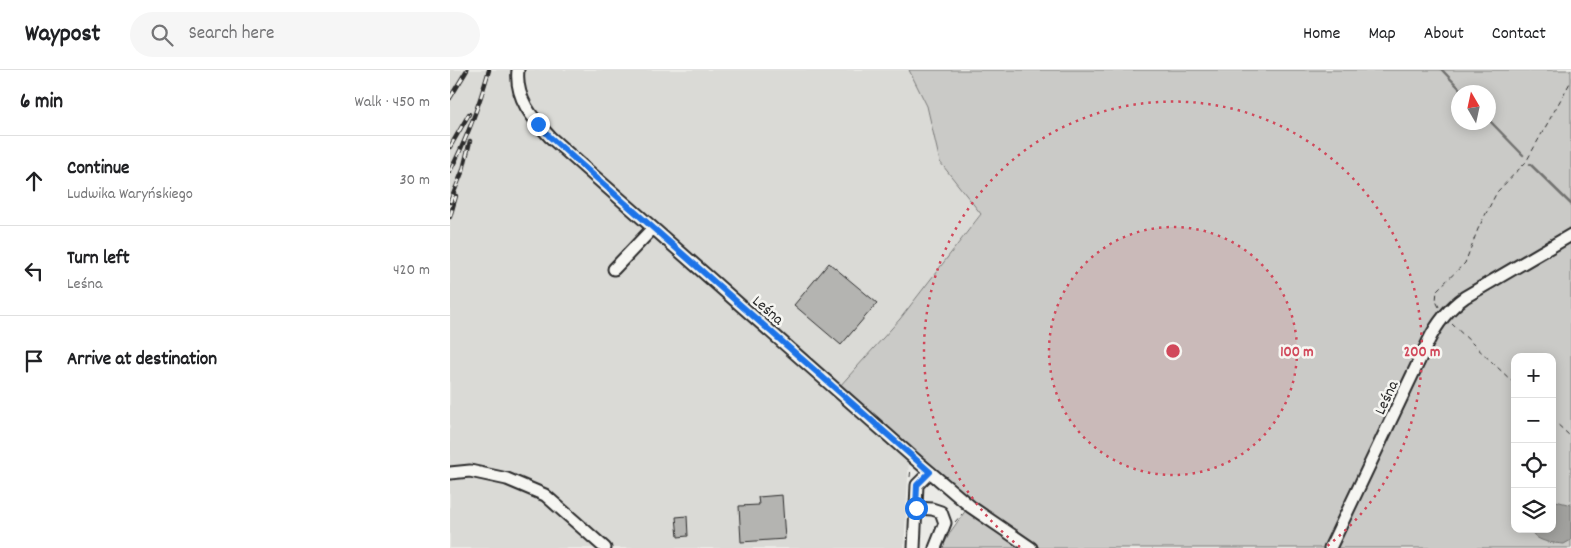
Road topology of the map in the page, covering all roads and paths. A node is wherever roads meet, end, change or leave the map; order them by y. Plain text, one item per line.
1 (518, 70) edge
2 (1571, 81) edge
3 (653, 228) junction
4 (1571, 235) edge
5 (614, 269) dead end
6 (1443, 316) junction
7 (1511, 380) edge
8 (1556, 423) edge
9 (1571, 437) edge
10 (930, 472) junction
11 (450, 473) edge
12 (916, 508) junction
13 (605, 548) edge
14 (914, 548) edge
15 (935, 548) edge
16 (1031, 548) edge
17 (1330, 548) edge

1 - 3 street, Leśna
2 - 6 path
3 - 5 street
3 - 10 street, Leśna
4 - 6 street, Leśna
6 - 7 path
6 - 17 street, Leśna
8 - 9 path
10 - 12 street
10 - 16 street, Leśna
11 - 13 street
12 - 14 street
12 - 15 street

